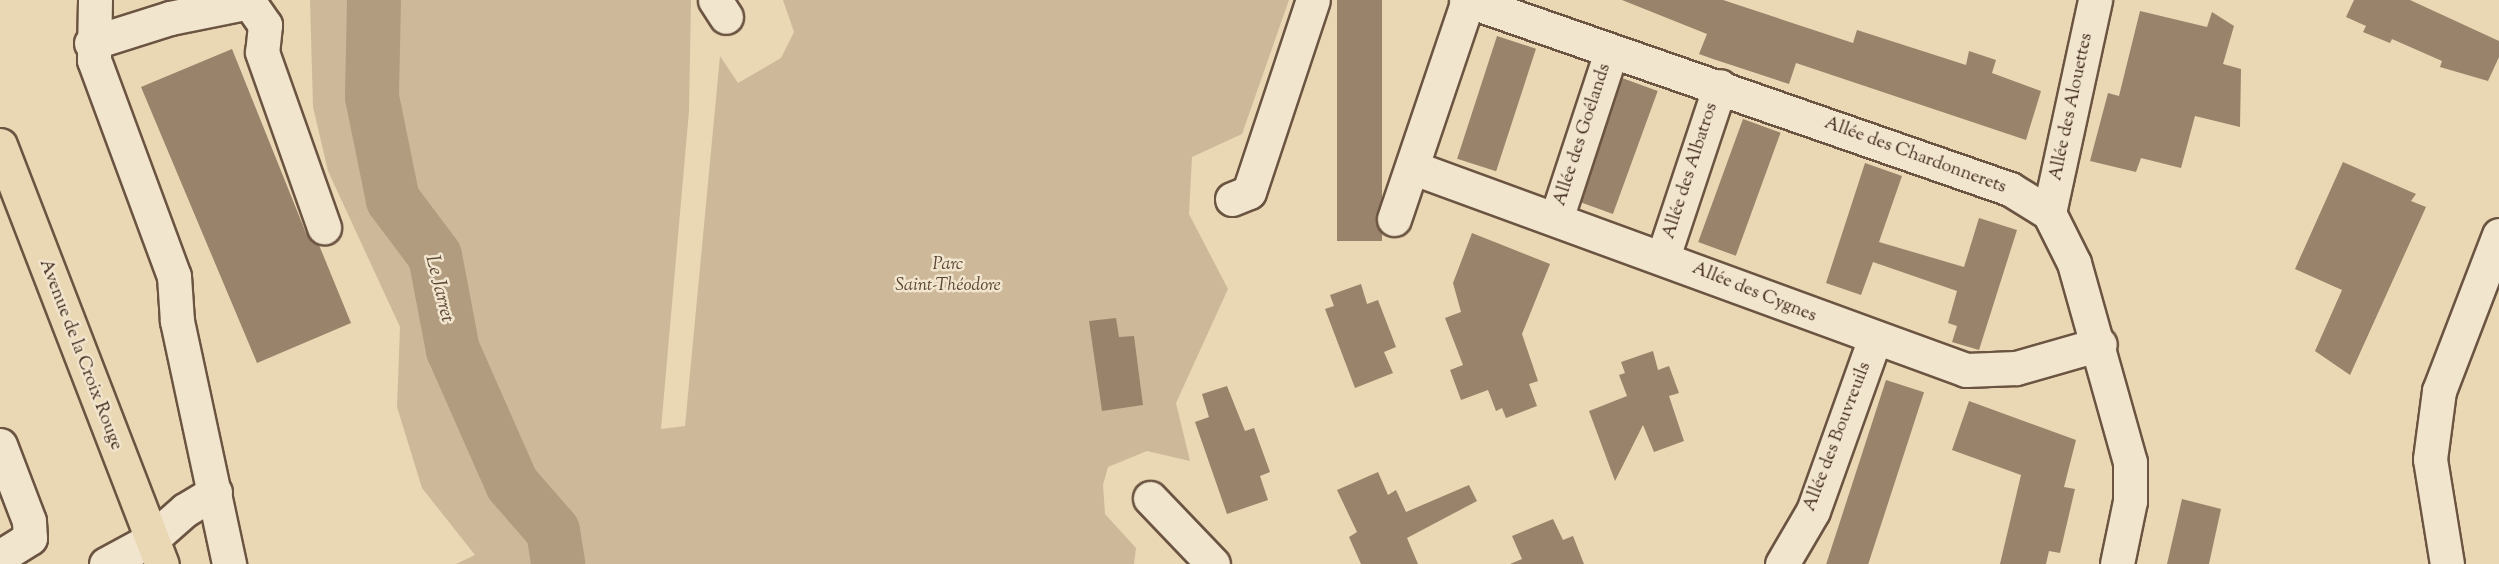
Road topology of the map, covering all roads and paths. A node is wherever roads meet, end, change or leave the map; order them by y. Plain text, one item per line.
1 (95, 0) edge
2 (1313, 0) edge
3 (1467, 0) edge
4 (2095, 0) edge
5 (91, 43) junction
6 (1611, 52) junction
7 (1720, 86) junction
8 (0, 145) edge
9 (1414, 168) junction
10 (1232, 199) dead end
11 (2049, 213) junction
12 (1394, 219) dead end
13 (1556, 219) junction
14 (324, 227) dead end
15 (2499, 235) edge
16 (1663, 257) junction
17 (1874, 341) junction
18 (2100, 344) junction
19 (0, 445) edge
20 (215, 492) junction
21 (1149, 498) dead end
22 (157, 552) edge
23 (0, 557) edge
24 (106, 564) edge
25 (229, 564) edge
26 (1213, 564) edge
27 (1782, 564) edge
28 (2117, 564) edge
29 (2447, 564) edge

1 - 5 street
2 - 10 street
3 - 6 street, Allée des Chardonnerets
3 - 9 street
4 - 11 street, Allée des Alouettes
5 - 14 street
5 - 20 street
6 - 7 street, Allée des Chardonnerets
6 - 13 street, Allée des Goélands
7 - 11 street, Allée des Chardonnerets
7 - 16 street, Allée des Albatros
8 - 22 main road, Avenue de la Croix Rouge
9 - 12 street
9 - 13 street, Allée des Cygnes
11 - 18 street
13 - 16 street, Allée des Cygnes
15 - 29 street
16 - 17 street, Allée des Cygnes
17 - 18 street, Allée des Cygnes
17 - 27 street, Allée des Bouvreuils
18 - 28 street
19 - 23 street
20 - 22 street
20 - 25 street
21 - 26 street
22 - 24 street

